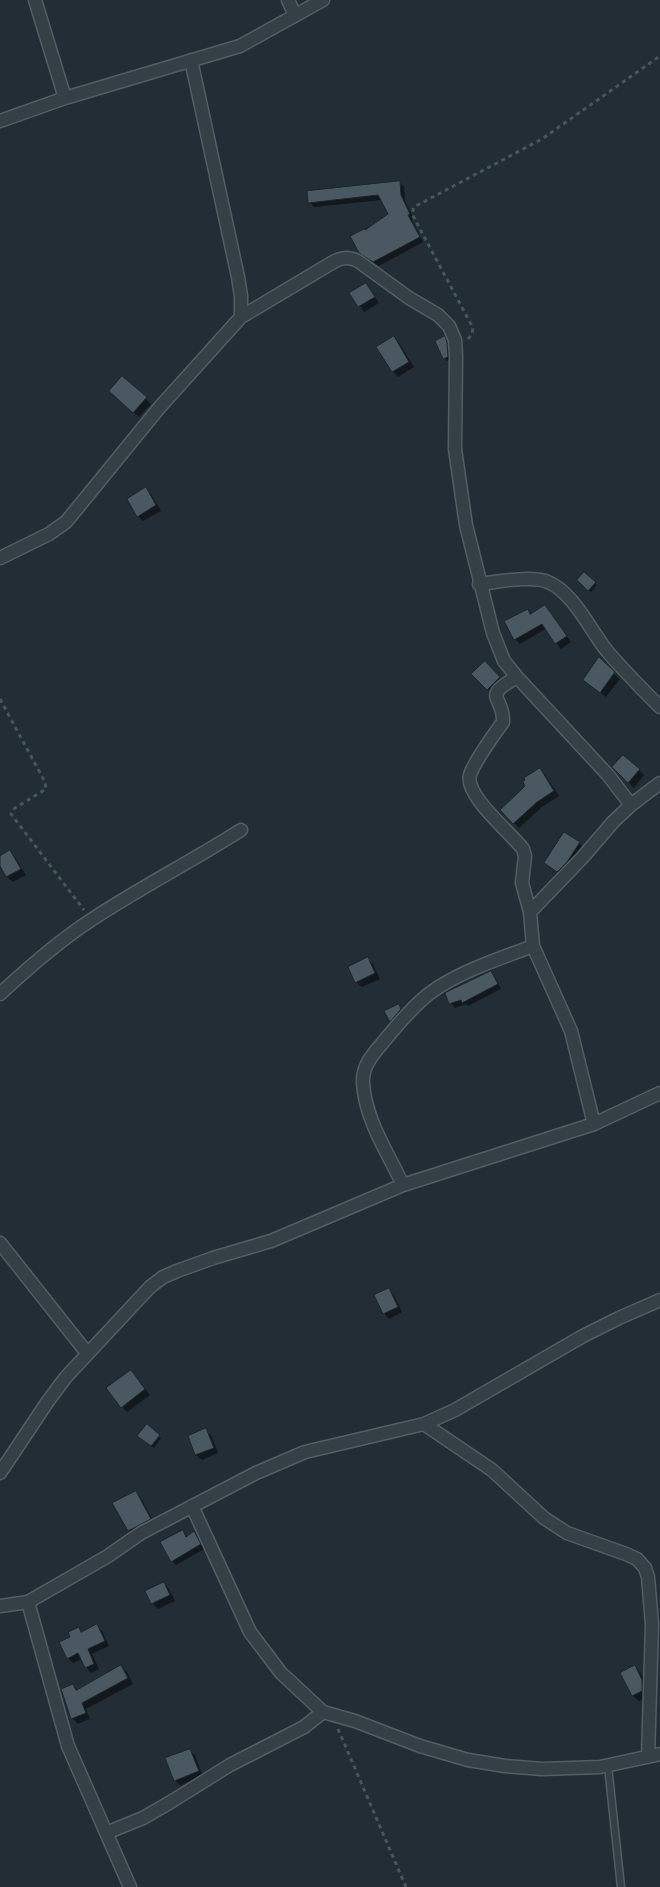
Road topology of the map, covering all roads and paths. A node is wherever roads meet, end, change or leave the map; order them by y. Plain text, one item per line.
1 (35, 0) edge
2 (288, 0) edge
3 (323, 0) edge
4 (295, 15) junction
5 (660, 56) edge
6 (191, 60) junction
7 (66, 98) junction
8 (0, 122) edge
9 (241, 318) junction
10 (456, 356) junction
11 (0, 558) edge
12 (479, 584) junction
13 (517, 678) junction
14 (0, 699) edge
15 (660, 707) edge
16 (660, 783) edge
17 (631, 805) junction
18 (241, 830) dead end
19 (530, 912) junction
20 (92, 920) junction
21 (533, 946) junction
22 (0, 994) edge
23 (660, 1093) edge
24 (594, 1124) junction
25 (403, 1185) junction
26 (0, 1243) edge
27 (660, 1300) edge
28 (87, 1354) junction
29 (424, 1424) junction
30 (0, 1473) edge
31 (192, 1506) junction
32 (28, 1602) junction
33 (0, 1606) edge
34 (327, 1713) junction
35 (654, 1756) edge
36 (608, 1766) junction
37 (106, 1832) junction
38 (130, 1887) edge
39 (406, 1887) edge
40 (621, 1887) edge

1 - 7 street
2 - 4 street
3 - 4 street
4 - 6 street
5 - 10 path
6 - 7 street
6 - 9 street
7 - 8 street
9 - 10 street
9 - 11 street
10 - 12 street
12 - 13 street
12 - 15 street
13 - 17 street
13 - 19 street
14 - 20 path
16 - 17 street
17 - 19 street
18 - 20 street
19 - 21 street
20 - 22 street
21 - 24 street
21 - 25 street
23 - 24 street
24 - 25 street
25 - 28 street
26 - 28 street
27 - 29 street
28 - 30 street
29 - 31 street
29 - 35 street
31 - 32 street
31 - 34 street
32 - 33 street
32 - 37 street
34 - 36 street
34 - 37 street
34 - 39 path
35 - 36 street
36 - 40 lane
37 - 38 street

